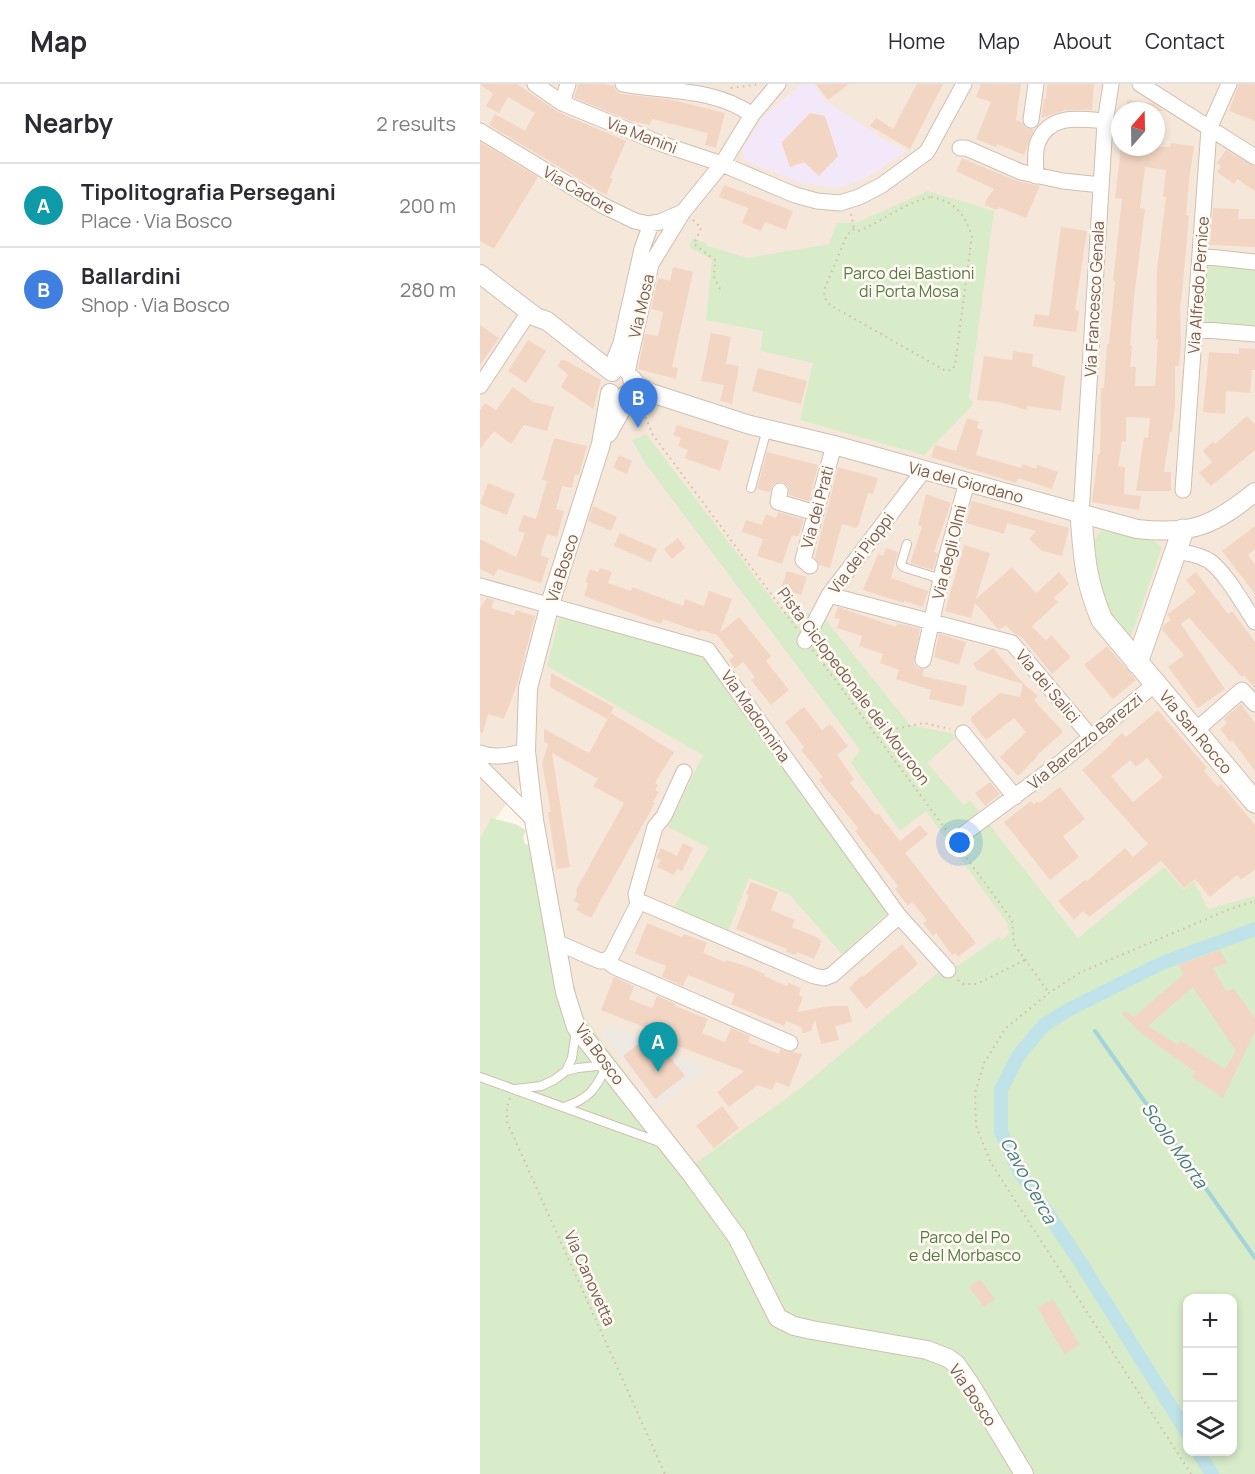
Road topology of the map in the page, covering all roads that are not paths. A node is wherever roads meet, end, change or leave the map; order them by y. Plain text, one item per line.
1 (535, 84) edge
2 (568, 84) edge
3 (623, 84) edge
4 (778, 84) edge
5 (964, 84) edge
6 (1036, 84) edge
7 (1111, 84) edge
8 (1140, 84) edge
9 (1229, 84) edge
10 (711, 90) edge
11 (562, 103) junction
12 (752, 115) junction
13 (1105, 121) junction
14 (1053, 125) junction
15 (1209, 129) junction
16 (480, 131) edge
17 (960, 148) dead end
18 (1255, 157) edge
19 (722, 164) junction
20 (1035, 176) junction
21 (1101, 185) junction
22 (683, 212) junction
23 (654, 223) junction
24 (1200, 256) junction
25 (655, 257) junction
26 (1255, 262) edge
27 (480, 274) edge
28 (532, 314) junction
29 (1196, 329) junction
30 (1255, 334) edge
31 (620, 382) junction
32 (480, 386) edge
33 (758, 427) junction
34 (834, 445) junction
35 (924, 470) junction
36 (967, 482) junction
37 (751, 488) dead end
38 (1183, 490) dead end
39 (780, 491) dead end
40 (1255, 492) edge
41 (816, 513) junction
42 (1081, 514) junction
43 (1183, 530) junction
44 (907, 544) dead end
45 (1175, 552) junction
46 (810, 566) dead end
47 (941, 579) junction
48 (480, 586) edge
49 (829, 595) junction
50 (550, 604) junction
51 (932, 622) junction
52 (1255, 622) edge
53 (805, 640) road end
54 (923, 660) dead end
55 (1137, 663) junction
56 (1155, 684) junction
57 (1255, 704) edge
58 (1194, 731) junction
59 (963, 733) road end
60 (1091, 737) junction
61 (526, 751) junction
62 (480, 753) edge
63 (480, 766) edge
64 (684, 772) dead end
65 (529, 778) junction
66 (502, 788) junction
67 (1015, 796) junction
68 (1253, 796) edge
69 (534, 820) junction
70 (954, 842) road end
71 (638, 904) junction
72 (899, 916) junction
73 (556, 942) junction
74 (606, 960) junction
75 (948, 970) road end
76 (576, 1027) junction
77 (790, 1043) dead end
78 (607, 1065) junction
79 (566, 1071) junction
80 (480, 1077) edge
81 (513, 1089) junction
82 (564, 1107) junction
83 (668, 1145) junction
84 (1024, 1474) edge

1 - 11 street, Via Manini
2 - 11 street
3 - 10 street
4 - 12 street, Via Mosa
5 - 19 street, Via Manini
6 - 14 street
7 - 13 street, Via Francesco Genala
8 - 15 street
9 - 15 street, Via Alfredo Pernice
10 - 12 street
11 - 19 street, Via Manini
12 - 19 street, Via Mosa
13 - 14 street
13 - 21 street, Via Francesco Genala
14 - 20 street
15 - 18 street
15 - 24 street, Via Alfredo Pernice
16 - 23 street, Via Cadore
17 - 20 street
19 - 22 street, Via Mosa
20 - 21 street
21 - 42 street, Via Francesco Genala
22 - 23 street
22 - 25 street, Via Mosa
23 - 25 street
23 - 31 street
24 - 26 street
24 - 29 street, Via Alfredo Pernice
25 - 31 street, Via Mosa
27 - 28 street, Via del Giordano
28 - 31 street, Via del Giordano
28 - 32 street
29 - 30 street
29 - 38 street, Via Alfredo Pernice
31 - 33 street, Via del Giordano
31 - 33 street, Via del Giordano
31 - 50 street, Via Bosco
33 - 34 street, Via del Giordano
33 - 37 lane
34 - 35 street, Via del Giordano
34 - 41 street, Via dei Prati
35 - 36 street, Via del Giordano
35 - 49 street, Via dei Pioppi
36 - 42 street, Via del Giordano
36 - 47 street, Via degli Olmi
39 - 41 street
40 - 43 street, Via del Giordano
41 - 46 street, Via dei Prati
42 - 43 street, Via del Giordano
42 - 55 main road, Via San Rocco
43 - 45 main road
44 - 47 lane
45 - 52 street
45 - 55 main road
47 - 51 street, Via degli Olmi
48 - 50 street, Via Madonnina
49 - 51 street, Via dei Salici
49 - 53 street, Via dei Pioppi
50 - 61 street, Via Bosco
50 - 72 street, Via Madonnina
51 - 54 street
51 - 60 street, Via dei Salici
55 - 56 main road, Via San Rocco
56 - 58 main road, Via San Rocco
56 - 60 street, Via Barezzo Barezzi
57 - 58 street
58 - 68 main road, Via San Rocco
59 - 67 street, Via Barezzo Barezzi
60 - 67 street, Via Barezzo Barezzi
61 - 62 street
61 - 65 street, Via Bosco
63 - 66 street
64 - 71 street
65 - 66 street
65 - 69 street, Via Bosco
66 - 69 street
67 - 70 street, Via Barezzo Barezzi
69 - 73 street, Via Bosco
71 - 72 street
71 - 74 street
72 - 75 street, Via Madonnina
73 - 74 street
73 - 76 street, Via Bosco
74 - 77 street
76 - 78 street, Via Bosco
76 - 79 lane
78 - 79 lane
78 - 82 lane
78 - 83 street, Via Bosco
79 - 81 lane
80 - 81 lane
81 - 82 lane
82 - 83 lane
83 - 84 street, Via Bosco

